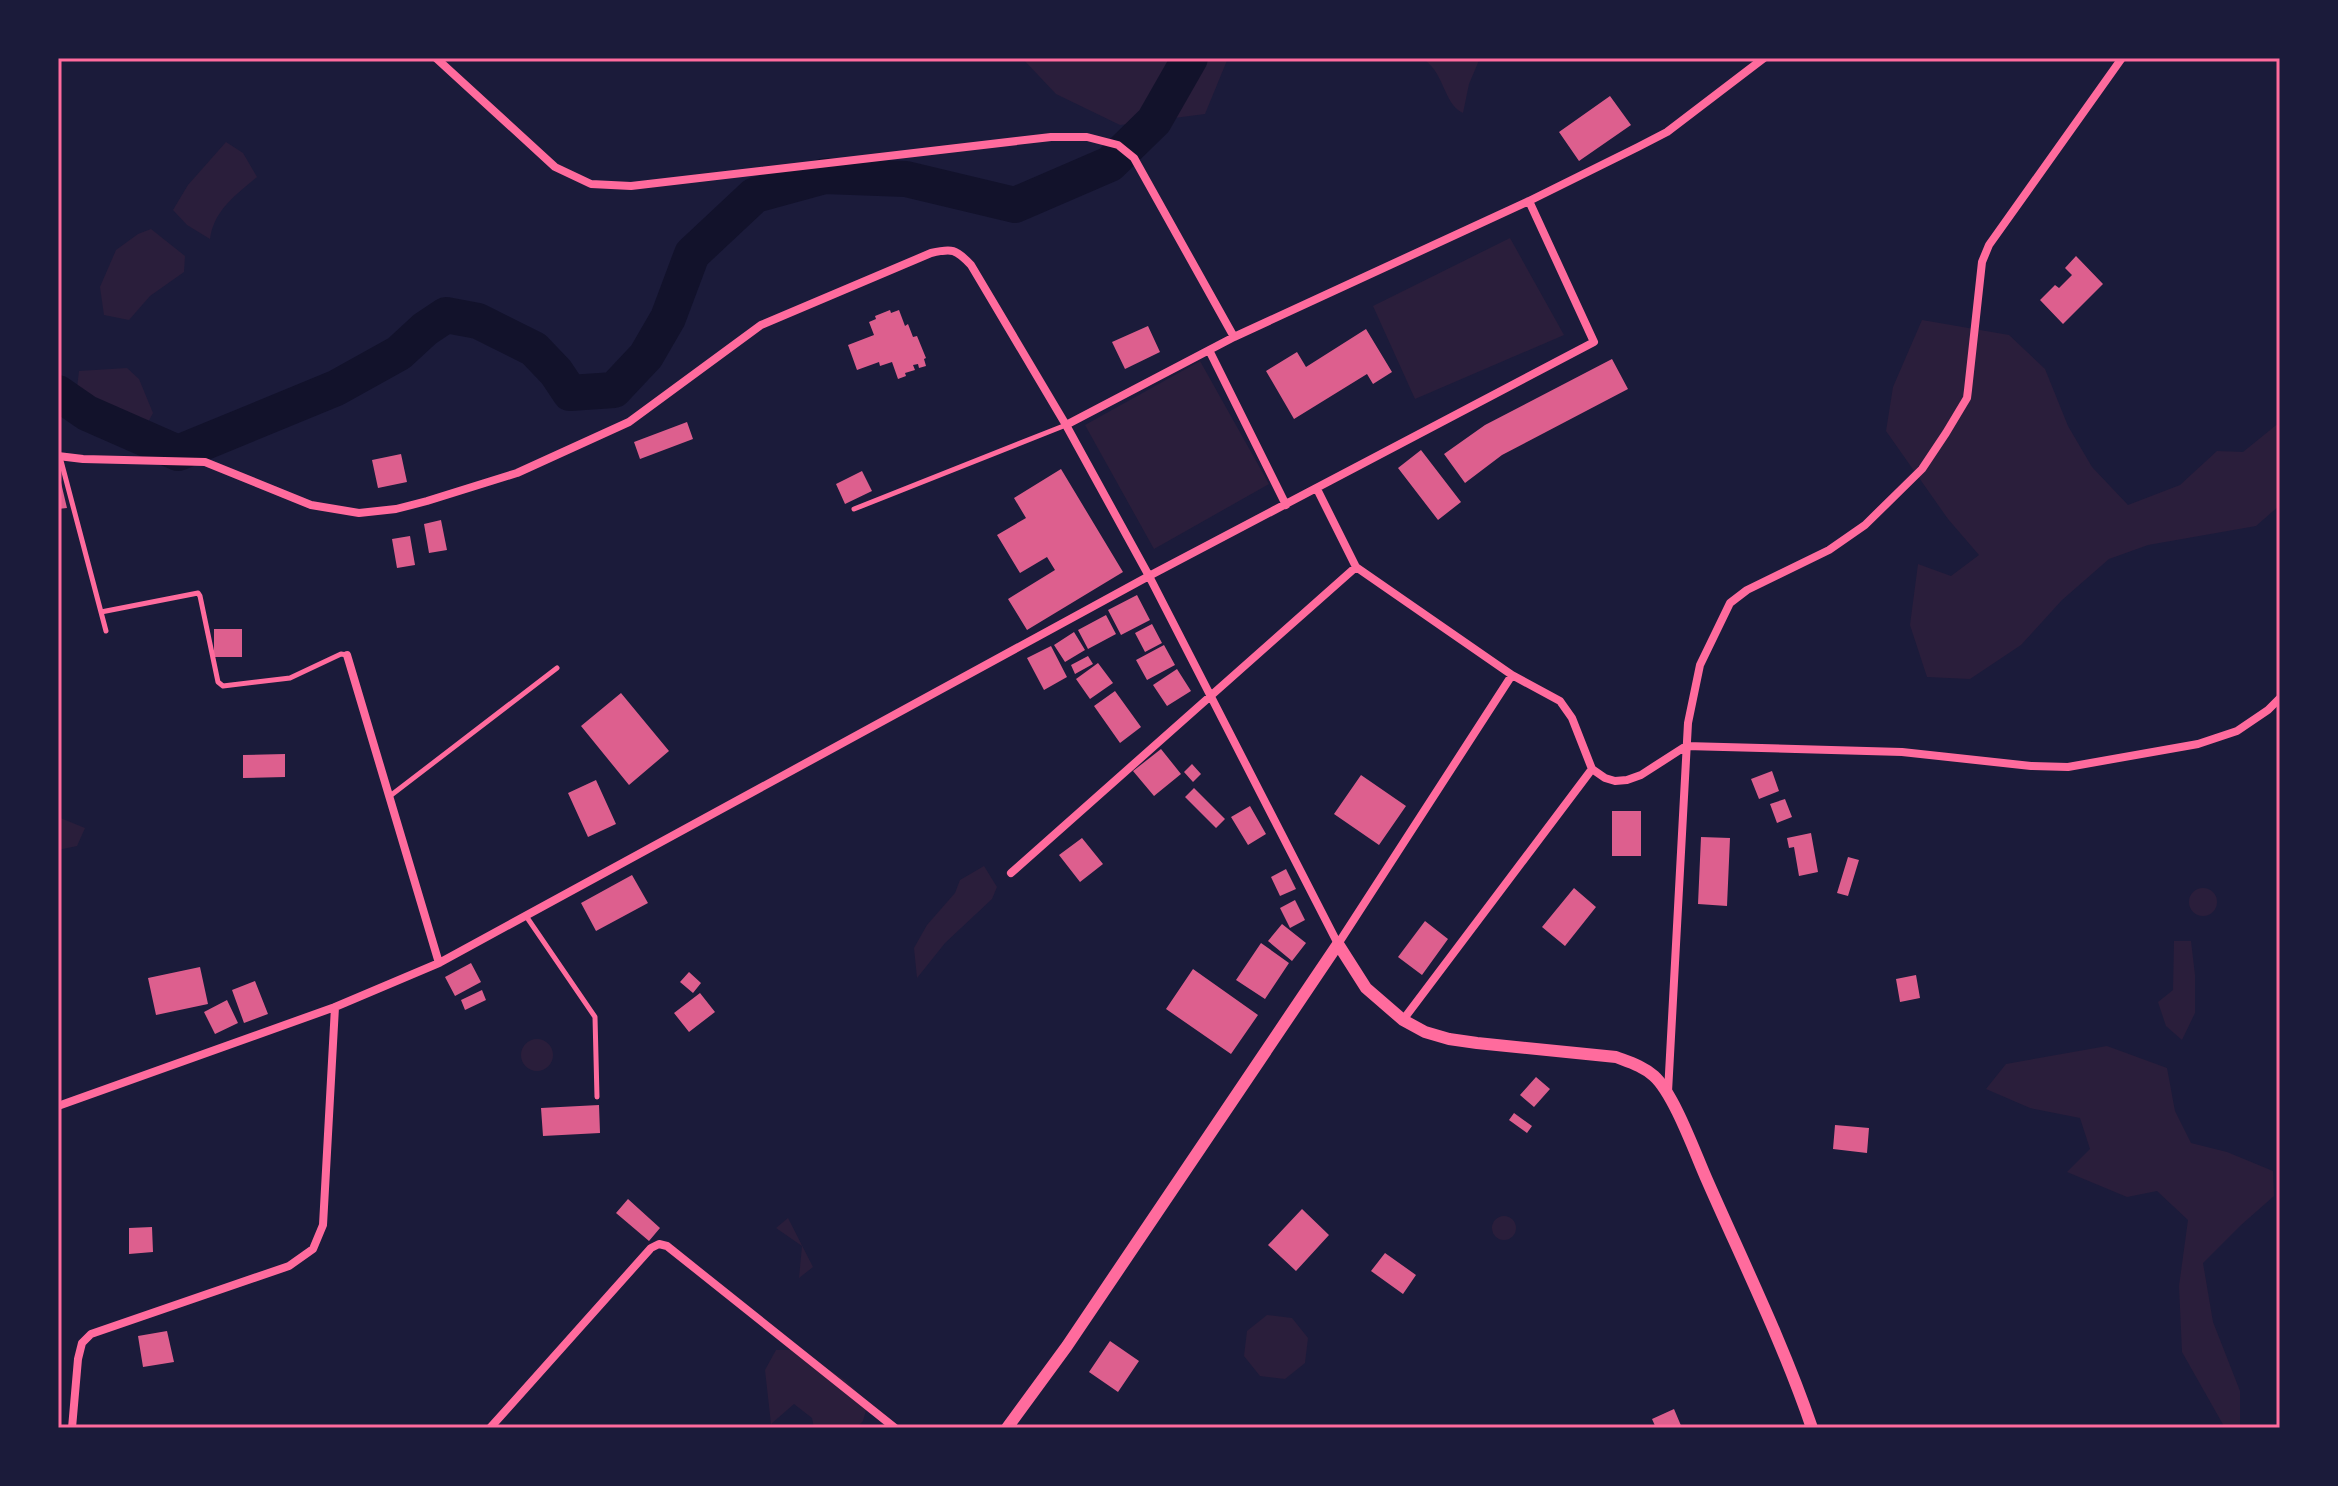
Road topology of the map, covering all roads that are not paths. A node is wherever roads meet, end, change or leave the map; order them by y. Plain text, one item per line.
1 (436, 58) edge
2 (1764, 58) edge
3 (2122, 58) edge
4 (1529, 201) junction
5 (1234, 337) junction
6 (1209, 350) junction
7 (1066, 425) junction
8 (59, 456) edge
9 (1317, 489) junction
10 (1286, 505) junction
11 (854, 509) dead end
12 (1356, 567) junction
13 (1149, 576) junction
14 (101, 612) junction
15 (106, 631) dead end
16 (347, 655) joint
17 (557, 668) dead end
18 (1512, 675) junction
19 (1210, 696) junction
20 (2280, 698) edge
21 (1686, 746) junction
22 (1592, 769) junction
23 (389, 797) junction
24 (1011, 873) dead end
25 (526, 916) junction
26 (1338, 944) junction
27 (439, 963) junction
28 (335, 1007) junction
29 (1403, 1020) junction
30 (1668, 1093) junction
31 (597, 1097) dead end
32 (58, 1106) edge
33 (72, 1428) edge
34 (490, 1428) edge
35 (895, 1428) edge
36 (1007, 1428) edge
37 (1812, 1428) edge

1 - 5 street
2 - 4 street
3 - 21 street
4 - 5 street
4 - 9 street
5 - 6 street
6 - 7 street
6 - 10 street
7 - 8 street
7 - 11 lane
7 - 13 street
8 - 14 lane
9 - 10 street
9 - 12 street
10 - 13 street
12 - 18 street
12 - 19 street
13 - 19 street
13 - 25 street
14 - 15 lane
14 - 16 lane
16 - 23 street
17 - 23 lane
18 - 22 street
18 - 26 street
19 - 24 street
19 - 26 street
20 - 21 street
21 - 22 street
21 - 30 street
22 - 29 street
23 - 27 street
25 - 27 street
25 - 31 lane
26 - 29 street
26 - 36 street
27 - 28 street
28 - 32 street
28 - 33 street
29 - 30 street
30 - 37 street
34 - 35 street

